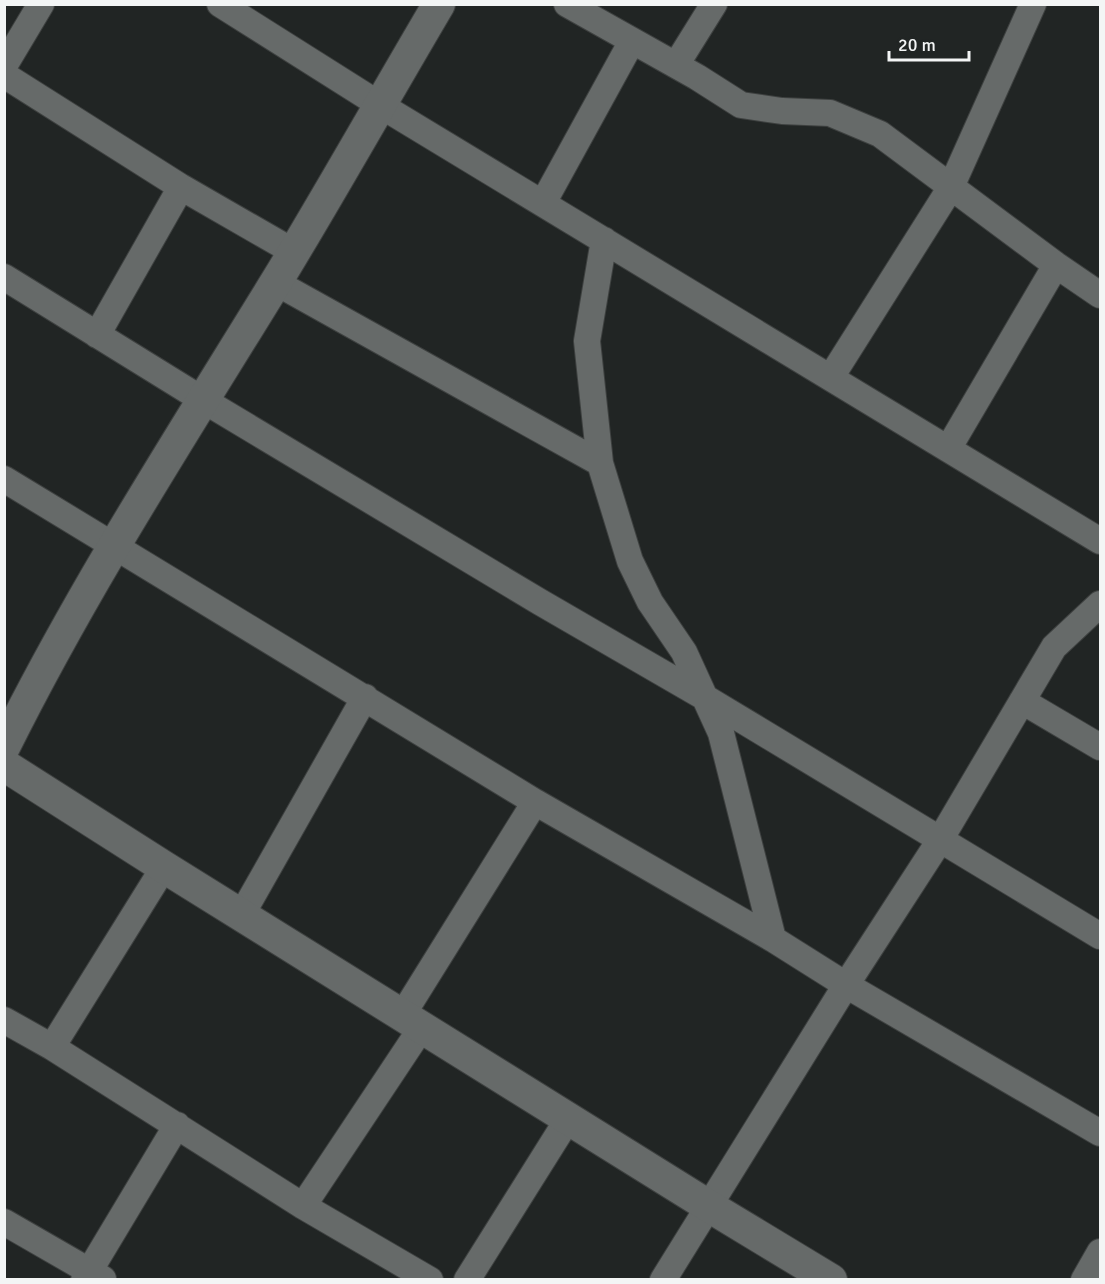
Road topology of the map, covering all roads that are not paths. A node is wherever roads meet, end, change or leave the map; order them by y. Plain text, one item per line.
1 (41, 4) edge
2 (220, 4) edge
3 (439, 4) edge
4 (567, 4) edge
5 (714, 4) edge
6 (1033, 4) edge
7 (632, 41) junction
8 (676, 65) junction
9 (4, 66) edge
10 (4, 75) edge
11 (380, 105) junction
12 (181, 187) junction
13 (951, 187) junction
14 (543, 203) junction
15 (604, 240) junction
16 (294, 252) junction
17 (1056, 265) junction
18 (4, 278) edge
19 (275, 282) junction
20 (1101, 295) edge
21 (97, 334) junction
22 (831, 377) junction
23 (203, 400) junction
24 (948, 448) junction
25 (600, 463) junction
26 (4, 478) edge
27 (1101, 541) edge
28 (113, 547) junction
29 (1101, 604) edge
30 (365, 697) junction
31 (704, 697) junction
32 (1022, 701) junction
33 (14, 703) edge
34 (4, 747) edge
35 (1101, 747) edge
36 (4, 765) edge
37 (535, 802) junction
38 (940, 840) junction
39 (164, 867) junction
40 (243, 914) junction
41 (1101, 936) edge
42 (773, 939) junction
43 (846, 985) junction
44 (4, 1020) edge
45 (412, 1020) junction
46 (52, 1047) junction
47 (568, 1119) junction
48 (177, 1125) junction
49 (1101, 1133) edge
50 (707, 1205) junction
51 (303, 1206) junction
52 (4, 1222) edge
53 (1101, 1252) edge
54 (92, 1277) edge
55 (429, 1280) edge
56 (466, 1280) edge
57 (663, 1280) edge
58 (831, 1280) edge
59 (1084, 1280) edge

1 - 9 street
2 - 11 street
3 - 11 street
4 - 7 street
5 - 8 street
6 - 13 street
7 - 8 street
7 - 14 street
8 - 13 street
10 - 12 street
11 - 14 street
11 - 16 street
12 - 16 street
12 - 21 street
13 - 17 street
13 - 22 street
14 - 15 street
15 - 22 street
15 - 25 street
16 - 19 street
17 - 20 street
17 - 24 street
18 - 21 street
19 - 23 street
19 - 25 street
21 - 23 street
22 - 24 street
23 - 28 street
23 - 31 street
24 - 27 street
25 - 31 street
26 - 28 street
28 - 30 street
28 - 33 street
29 - 32 street
30 - 37 street
30 - 40 street
31 - 38 street
31 - 42 street
32 - 35 street
32 - 38 street
33 - 34 street
36 - 39 street
37 - 42 street
37 - 45 street
38 - 41 street
38 - 43 street
39 - 40 street
39 - 46 street
40 - 45 street
42 - 43 street
43 - 49 street
43 - 50 street
44 - 46 street
45 - 47 street
45 - 51 street
46 - 48 street
47 - 50 street
47 - 56 street
48 - 51 street
48 - 54 street
50 - 57 street
50 - 58 street
51 - 55 street
52 - 54 street
53 - 59 street

